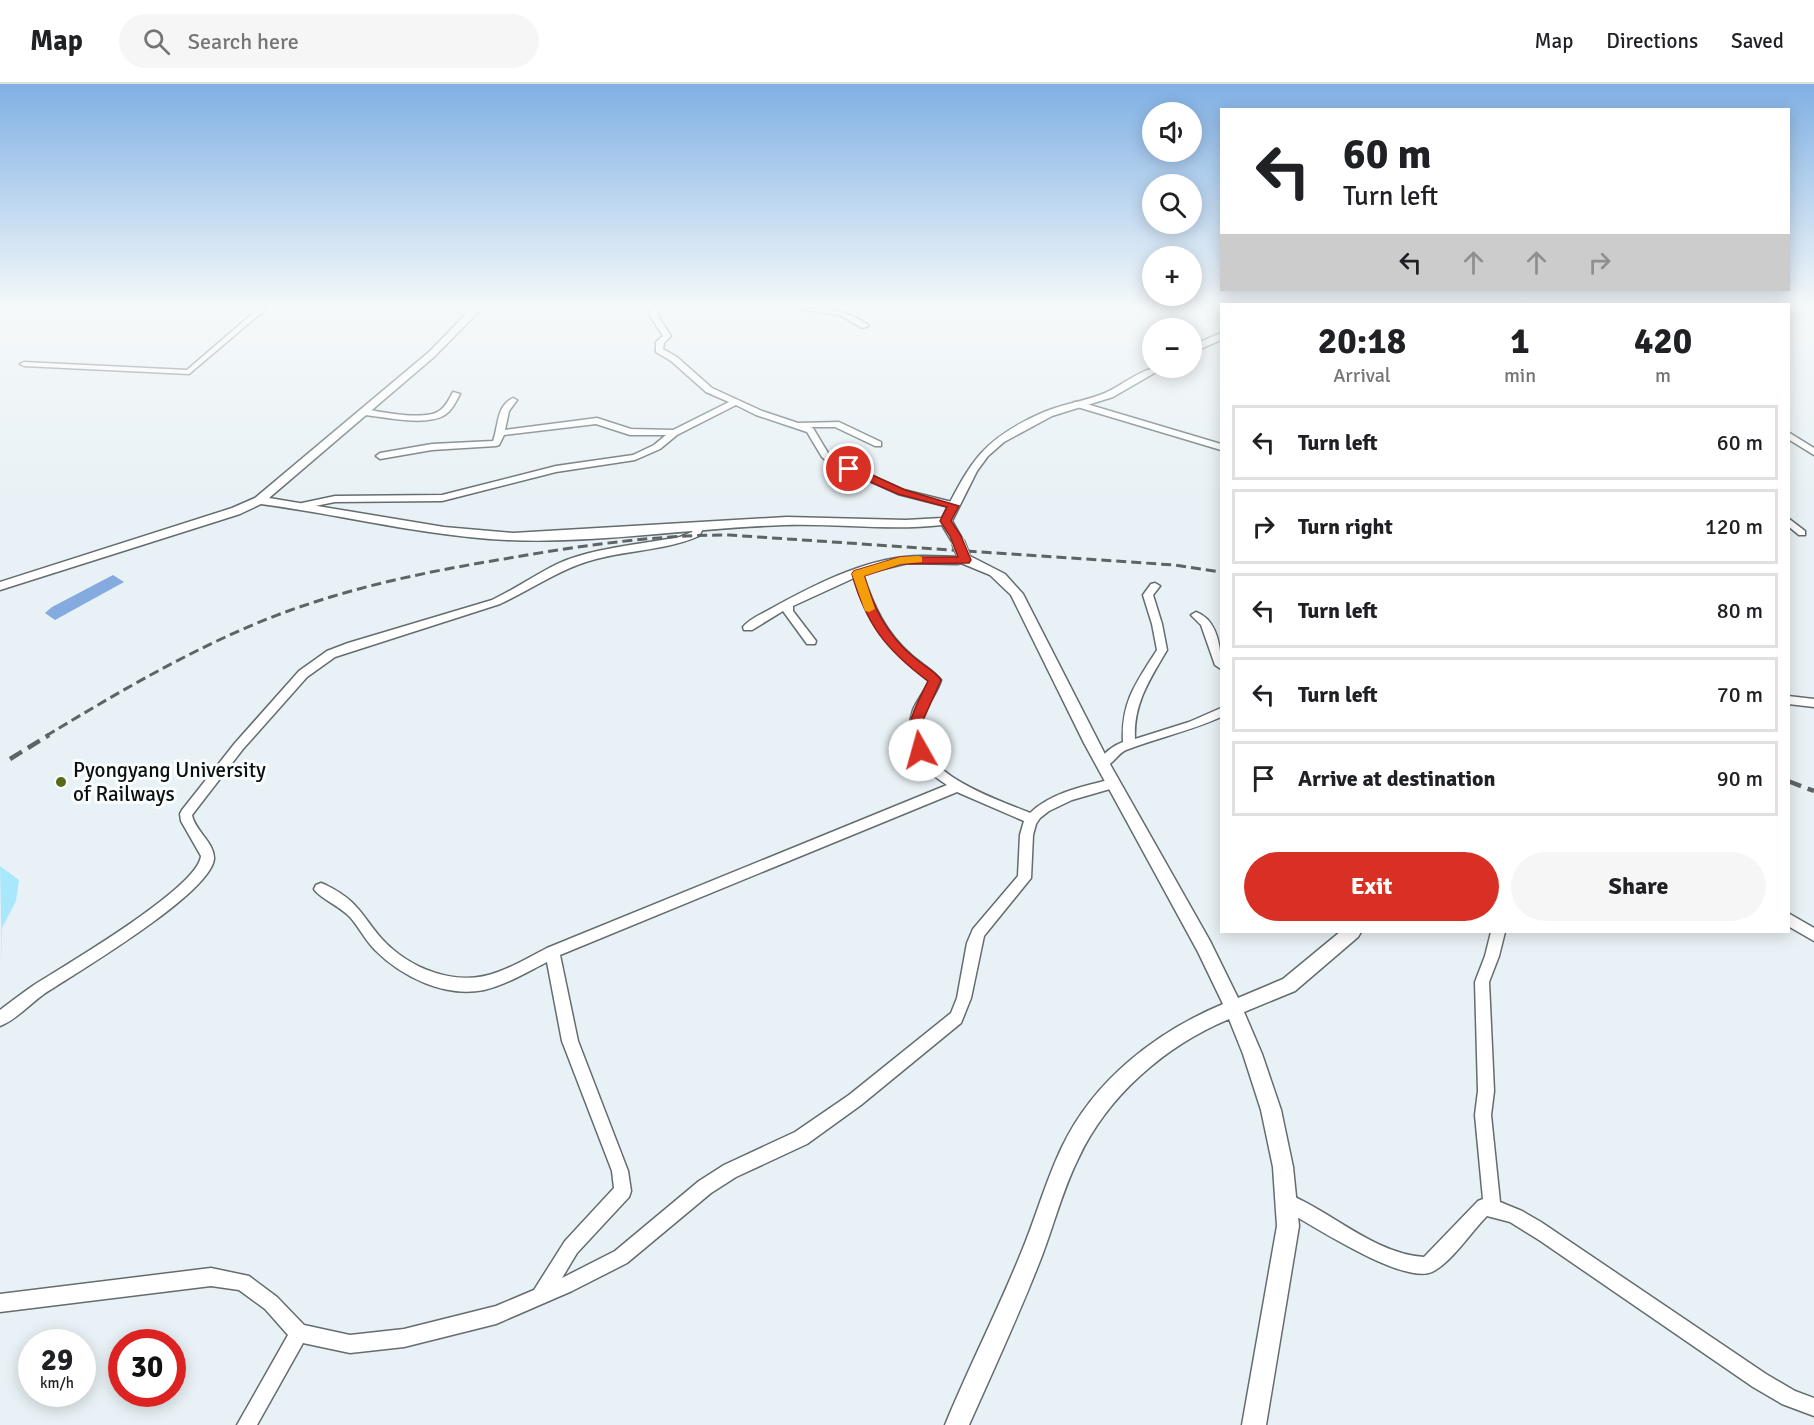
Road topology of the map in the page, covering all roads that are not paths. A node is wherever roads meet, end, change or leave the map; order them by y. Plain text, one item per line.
1 (160, 371) edge
2 (191, 371) edge
3 (413, 371) edge
4 (686, 371) edge
5 (1142, 377) edge
6 (456, 394) dead end
7 (513, 400) dead end
8 (734, 403) junction
9 (1077, 404) junction
10 (364, 412) junction
11 (801, 425) junction
12 (502, 433) junction
13 (674, 433) junction
14 (1790, 436) edge
15 (878, 444) dead end
16 (1220, 447) edge
17 (1814, 452) edge
18 (380, 456) dead end
19 (259, 500) junction
20 (305, 506) junction
21 (953, 506) junction
22 (946, 521) junction
23 (1790, 523) edge
24 (699, 527) junction
25 (1802, 533) dead end
26 (962, 553) junction
27 (858, 574) junction
28 (0, 586) edge
29 (1155, 586) dead end
30 (788, 603) junction
31 (1196, 615) dead end
32 (748, 627) dead end
33 (811, 641) dead end
34 (1220, 661) edge
35 (1790, 700) edge
36 (1814, 703) edge
37 (1220, 712) edge
38 (1129, 745) junction
39 (1103, 763) junction
40 (1113, 784) junction
41 (958, 786) junction
42 (1033, 819) junction
43 (321, 889) dead end
44 (1790, 920) edge
45 (1351, 933) edge
46 (1498, 933) edge
47 (1814, 935) edge
48 (552, 952) junction
49 (1233, 1010) junction
50 (0, 1019) edge
51 (1288, 1202) junction
52 (1492, 1208) junction
53 (540, 1296) junction
54 (0, 1304) edge
55 (299, 1333) junction
56 (1814, 1407) edge
57 (247, 1425) edge
58 (957, 1425) edge
59 (1254, 1425) edge

1 - 2 street
3 - 10 street
4 - 8 street
5 - 9 street
6 - 10 street
7 - 12 street
8 - 11 street
8 - 13 street
9 - 16 street
9 - 21 street
10 - 19 street
11 - 15 street
11 - 21 street
12 - 13 street
12 - 18 street
13 - 20 street
14 - 17 street
19 - 20 street
19 - 28 street
20 - 24 street
21 - 22 street
22 - 24 street
22 - 26 street
23 - 25 street
24 - 50 street
26 - 27 street
26 - 39 street
27 - 30 street
27 - 41 street
29 - 38 street
30 - 32 street
30 - 33 street
31 - 34 street
35 - 36 street
37 - 38 street
38 - 39 street
39 - 40 street
40 - 42 street
40 - 49 street
41 - 42 street
41 - 48 street
42 - 53 street
43 - 48 street
44 - 47 street
45 - 49 street
46 - 52 street
48 - 53 street
49 - 51 street
49 - 58 street
51 - 52 street
51 - 59 street
52 - 56 street
53 - 55 street
54 - 55 street
55 - 57 street

